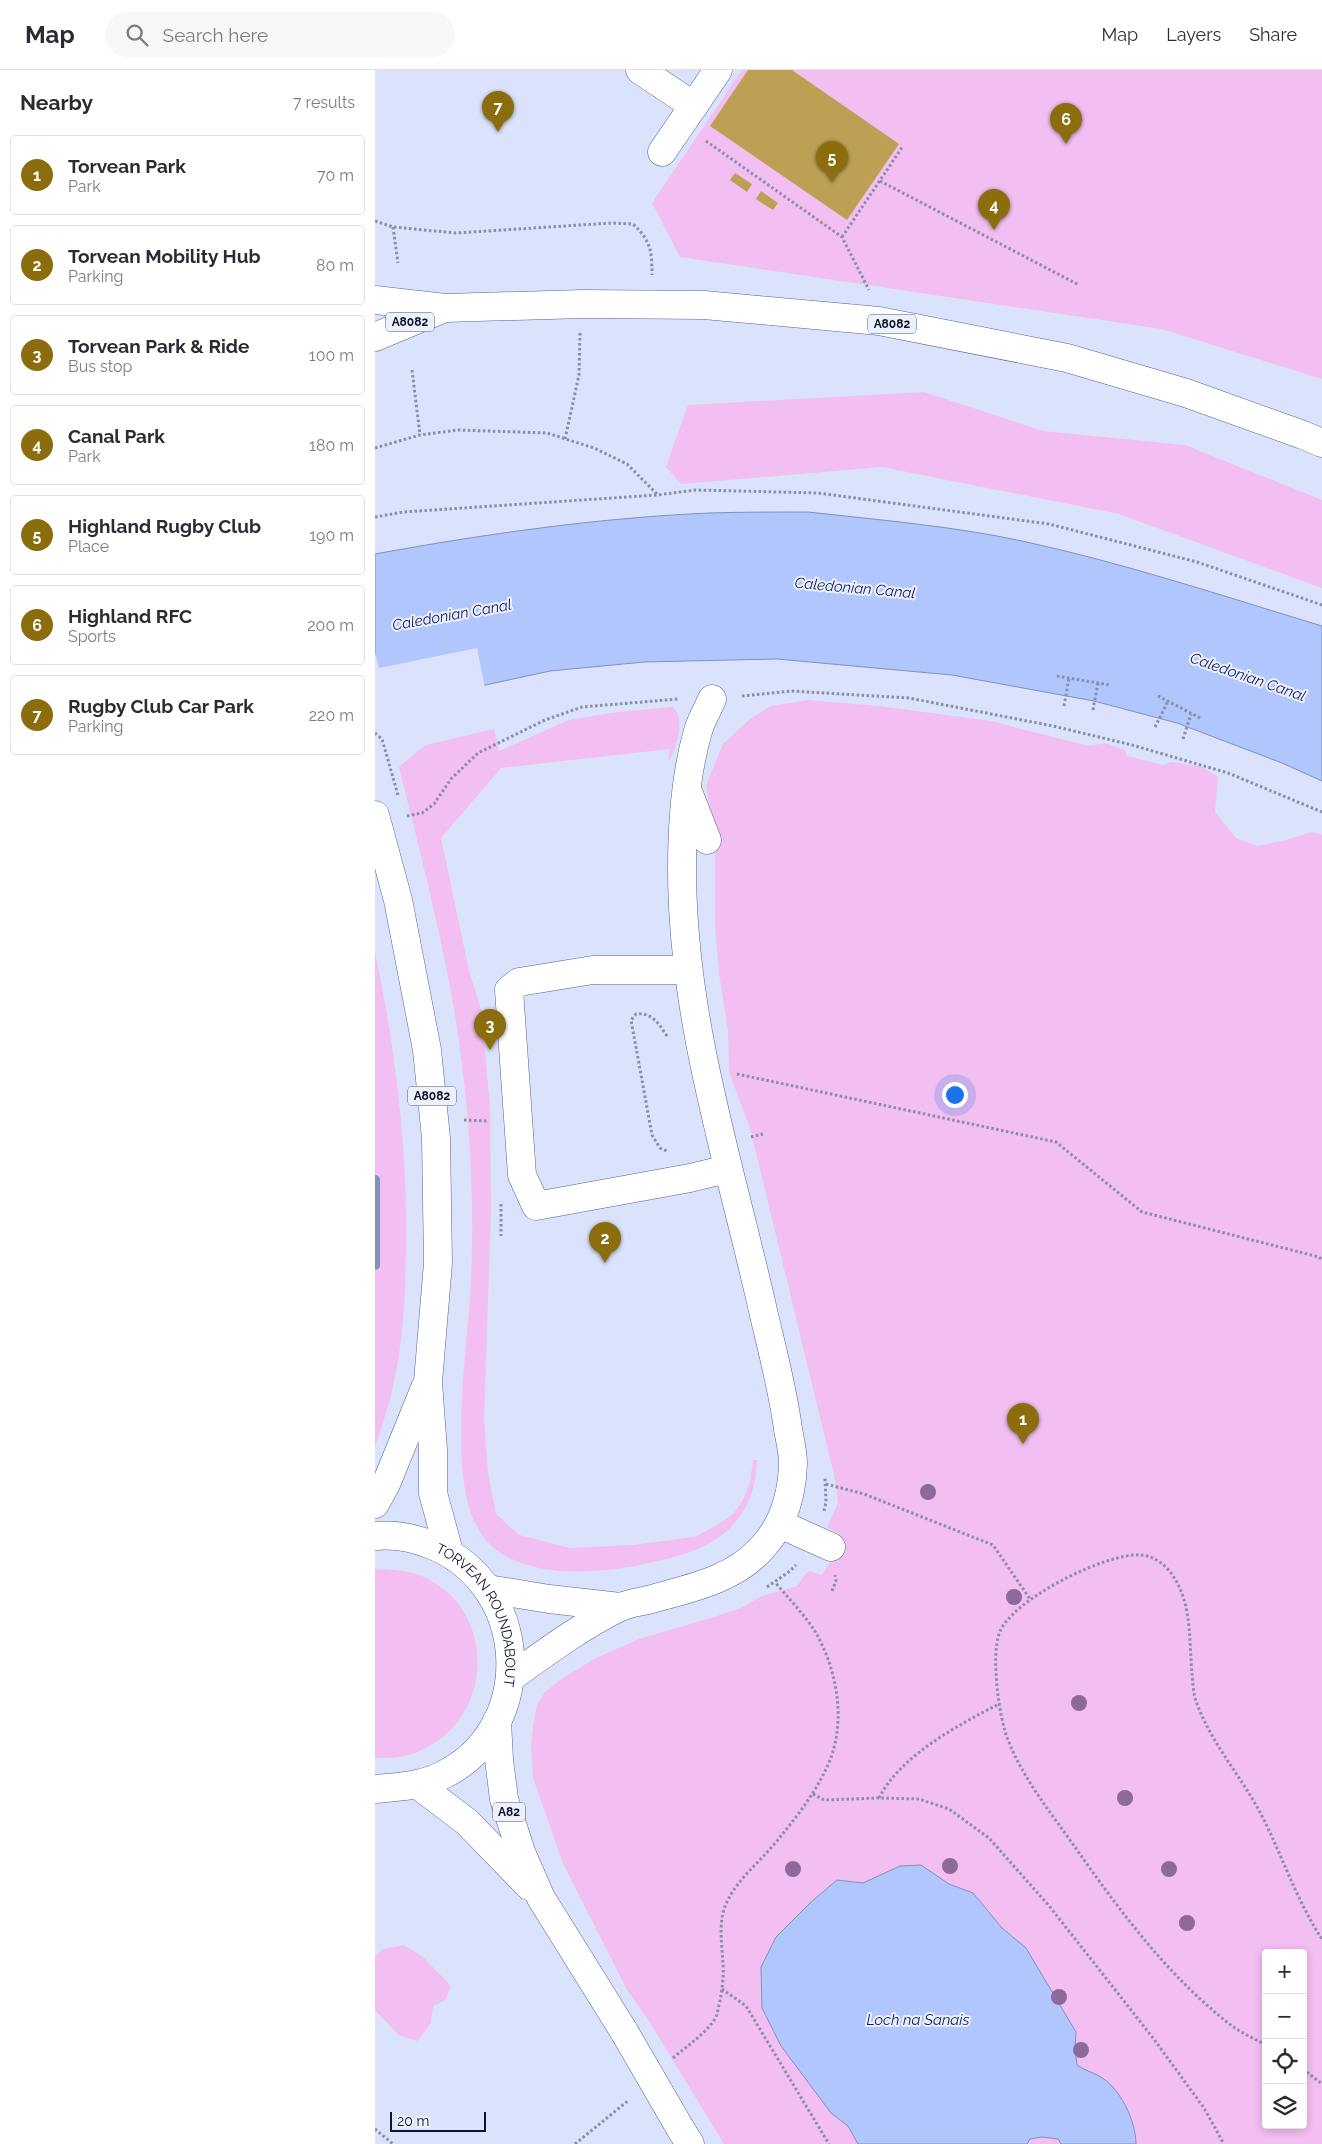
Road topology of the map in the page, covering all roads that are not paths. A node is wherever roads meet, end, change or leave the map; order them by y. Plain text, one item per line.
1 (640, 70) edge
2 (718, 70) edge
3 (688, 115) junction
4 (662, 152) dead end
5 (375, 300) edge
6 (445, 308) junction
7 (375, 337) edge
8 (1322, 443) edge
9 (712, 699) road end
10 (375, 815) edge
11 (687, 970) junction
12 (727, 1170) junction
13 (428, 1382) junction
14 (375, 1504) edge
15 (780, 1524) junction
16 (375, 1536) edge
17 (831, 1547) dead end
18 (449, 1552) junction
19 (487, 1589) junction
20 (620, 1607) junction
21 (510, 1678) junction
22 (497, 1721) junction
23 (417, 1785) junction
24 (375, 1789) edge
25 (541, 1898) junction
26 (685, 2136) edge

1 - 3 main road
2 - 3 main road
3 - 4 main road
5 - 6 main road, A8082
6 - 7 main road, A8082
6 - 8 main road, A8082
9 - 11 main road
10 - 13 main road, A8082
11 - 12 main road
11 - 12 main road
12 - 15 main road
13 - 14 main road, A8082
13 - 18 main road, A8082
15 - 17 main road
15 - 20 main road
16 - 18 main road, TORVEAN ROUNDABOUT
18 - 19 main road, TORVEAN ROUNDABOUT
19 - 20 main road
19 - 21 main road, TORVEAN ROUNDABOUT
20 - 21 main road
21 - 22 main road, TORVEAN ROUNDABOUT
22 - 23 main road, TORVEAN ROUNDABOUT
22 - 25 main road, A82
23 - 24 main road, TORVEAN ROUNDABOUT
23 - 25 main road, A82
25 - 26 main road, A82, bridge

